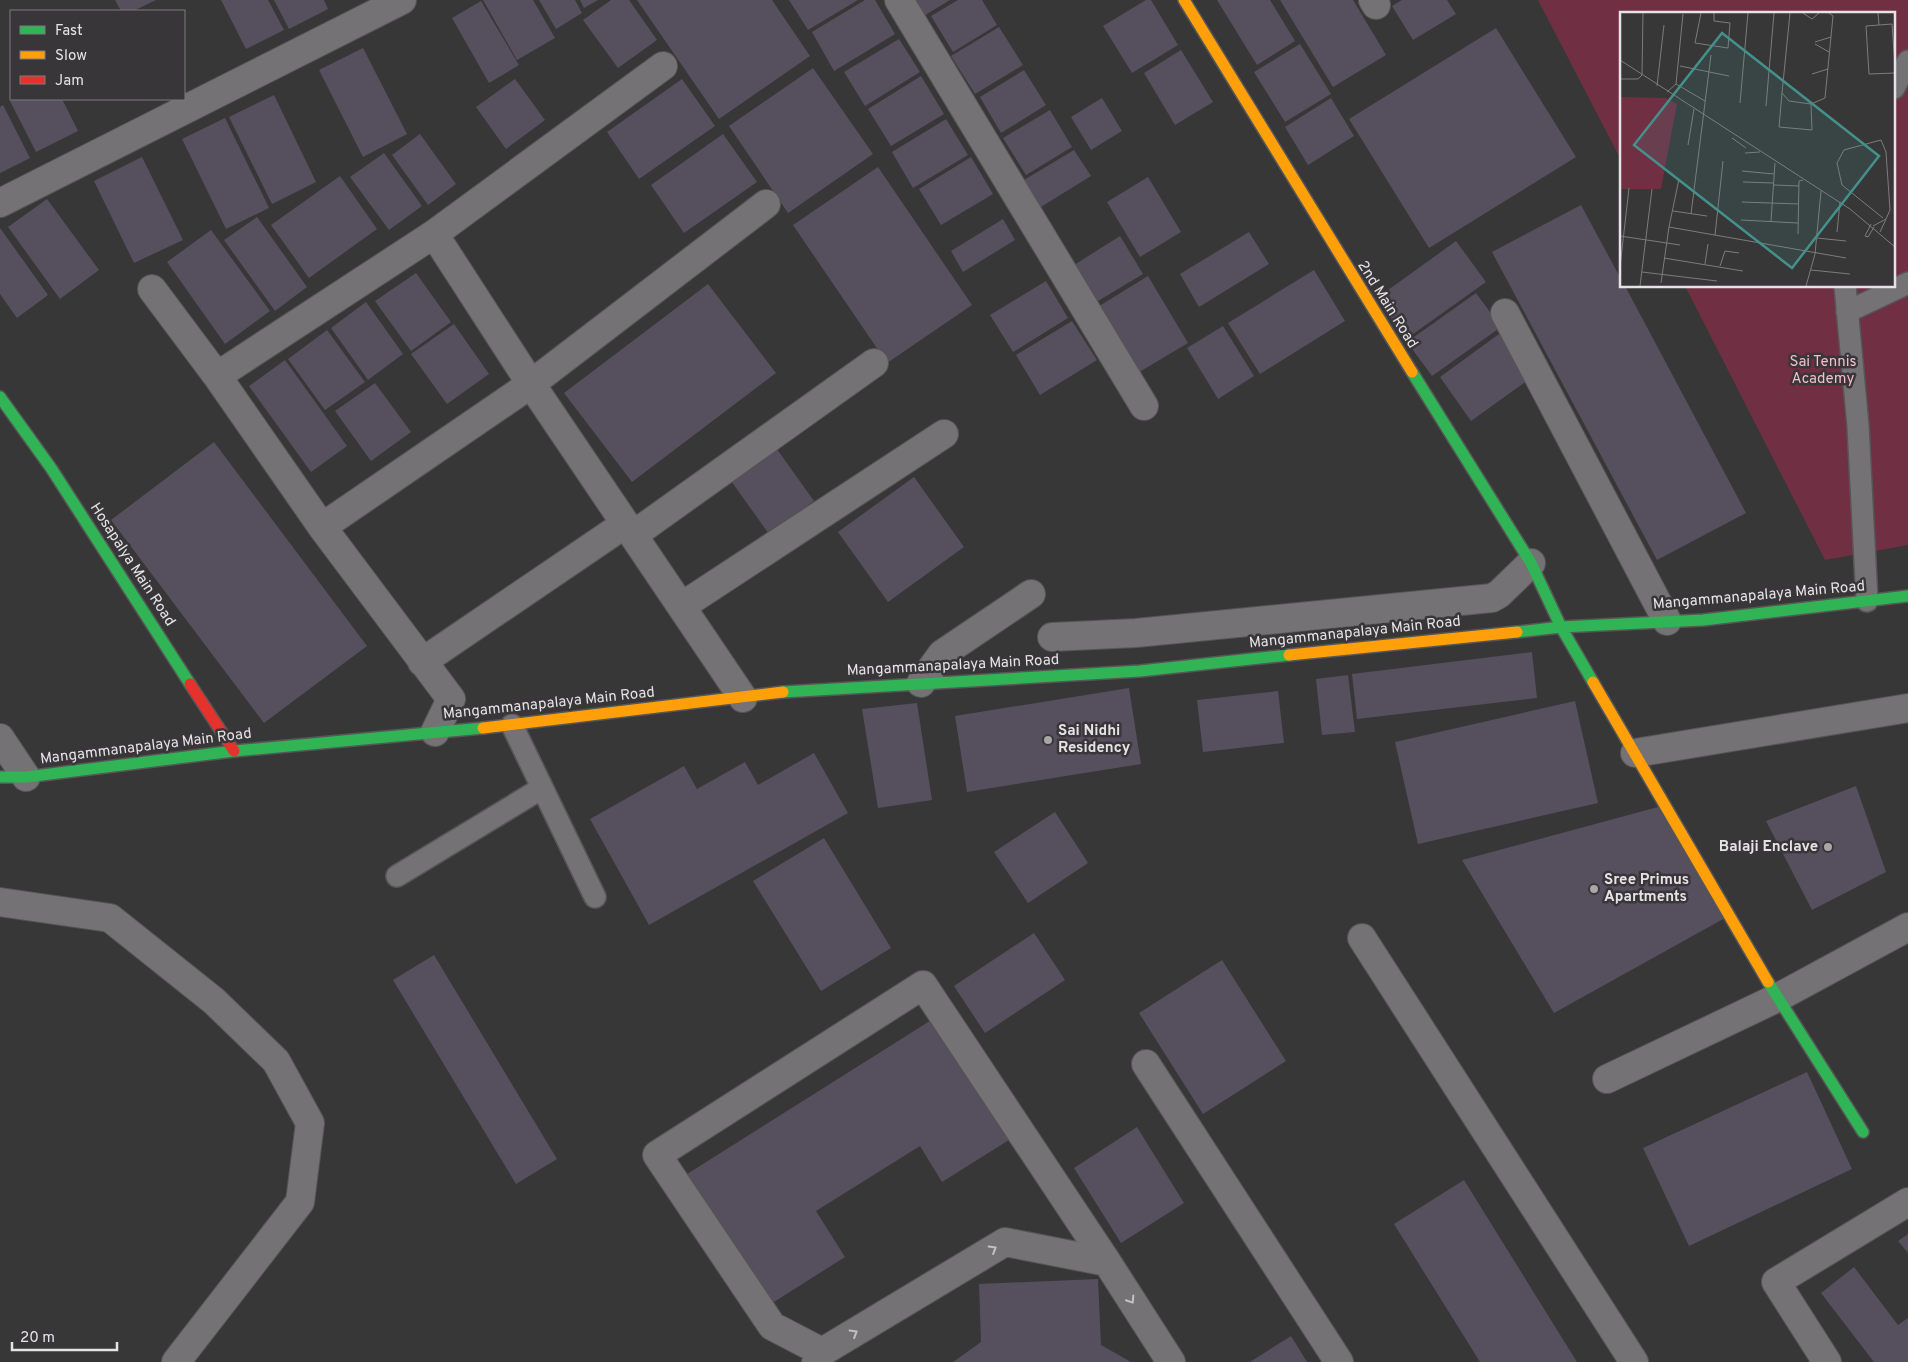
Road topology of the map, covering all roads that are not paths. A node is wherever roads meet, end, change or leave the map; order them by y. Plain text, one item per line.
1 (402, 0) edge
2 (899, 0) edge
3 (1184, 0) edge
4 (1908, 61) edge
5 (663, 66) dead end
6 (1896, 84) edge
7 (0, 203) edge
8 (766, 204) dead end
9 (434, 234) junction
10 (1908, 283) edge
11 (1845, 288) edge
12 (152, 289) dead end
13 (1847, 312) junction
14 (1505, 313) dead end
15 (874, 363) dead end
16 (217, 376) junction
17 (531, 384) junction
18 (0, 397) edge
19 (1144, 406) dead end
20 (944, 434) dead end
21 (322, 527) junction
22 (629, 530) junction
23 (1531, 564) junction
24 (1031, 594) dead end
25 (1908, 596) edge
26 (1867, 601) junction
27 (682, 606) junction
28 (1667, 621) junction
29 (1561, 627) junction
30 (1136, 633) junction
31 (1052, 637) dead end
32 (422, 662) junction
33 (1140, 671) junction
34 (921, 683) junction
35 (744, 698) junction
36 (1908, 708) edge
37 (512, 725) junction
38 (434, 732) junction
39 (0, 738) edge
40 (234, 751) junction
41 (1634, 753) junction
42 (13, 777) edge
43 (542, 788) junction
44 (397, 876) dead end
45 (595, 896) dead end
46 (0, 902) edge
47 (1908, 927) edge
48 (1362, 938) dead end
49 (1777, 998) junction
50 (1146, 1064) dead end
51 (1607, 1080) dead end
52 (1863, 1132) dead end
53 (1908, 1202) edge
54 (1107, 1262) junction
55 (819, 1357) edge
56 (176, 1362) edge
57 (1171, 1362) edge
58 (1339, 1362) edge
59 (1634, 1362) edge
60 (1827, 1362) edge

1 - 7 street
2 - 19 street
3 - 23 street, 2nd Main Road
4 - 6 lane
5 - 9 street
8 - 17 street
9 - 16 street
9 - 17 street
10 - 13 lane
11 - 13 lane
12 - 16 street
13 - 26 lane
14 - 28 street
15 - 22 street
16 - 21 street
17 - 21 street
17 - 22 street
18 - 40 street, Hosapalya Main Road
20 - 27 street
21 - 32 street
22 - 27 street
22 - 32 street
23 - 29 street, 2nd Main Road
23 - 30 street
24 - 34 street
25 - 26 street, Mangammanapalaya Main Road
26 - 28 street, Mangammanapalaya Main Road
27 - 35 street
28 - 29 street, Mangammanapalaya Main Road
29 - 33 street, Mangammanapalaya Main Road
29 - 41 street, 2nd Main Road
30 - 31 street
30 - 33 street
32 - 38 street
33 - 34 street, Mangammanapalaya Main Road
34 - 35 street, Mangammanapalaya Main Road
35 - 37 street, Mangammanapalaya Main Road
36 - 41 street
37 - 38 street, Mangammanapalaya Main Road
37 - 43 lane
38 - 40 street, Mangammanapalaya Main Road
39 - 42 street
40 - 42 street, Mangammanapalaya Main Road
41 - 49 street, 2nd Main Road
43 - 44 lane
43 - 45 lane
46 - 56 street
47 - 49 street
48 - 59 street
49 - 51 street
49 - 52 street, 2nd Main Road
50 - 58 street
53 - 60 street
55 -> 54 street
54 - 55 street
54 -> 57 street

